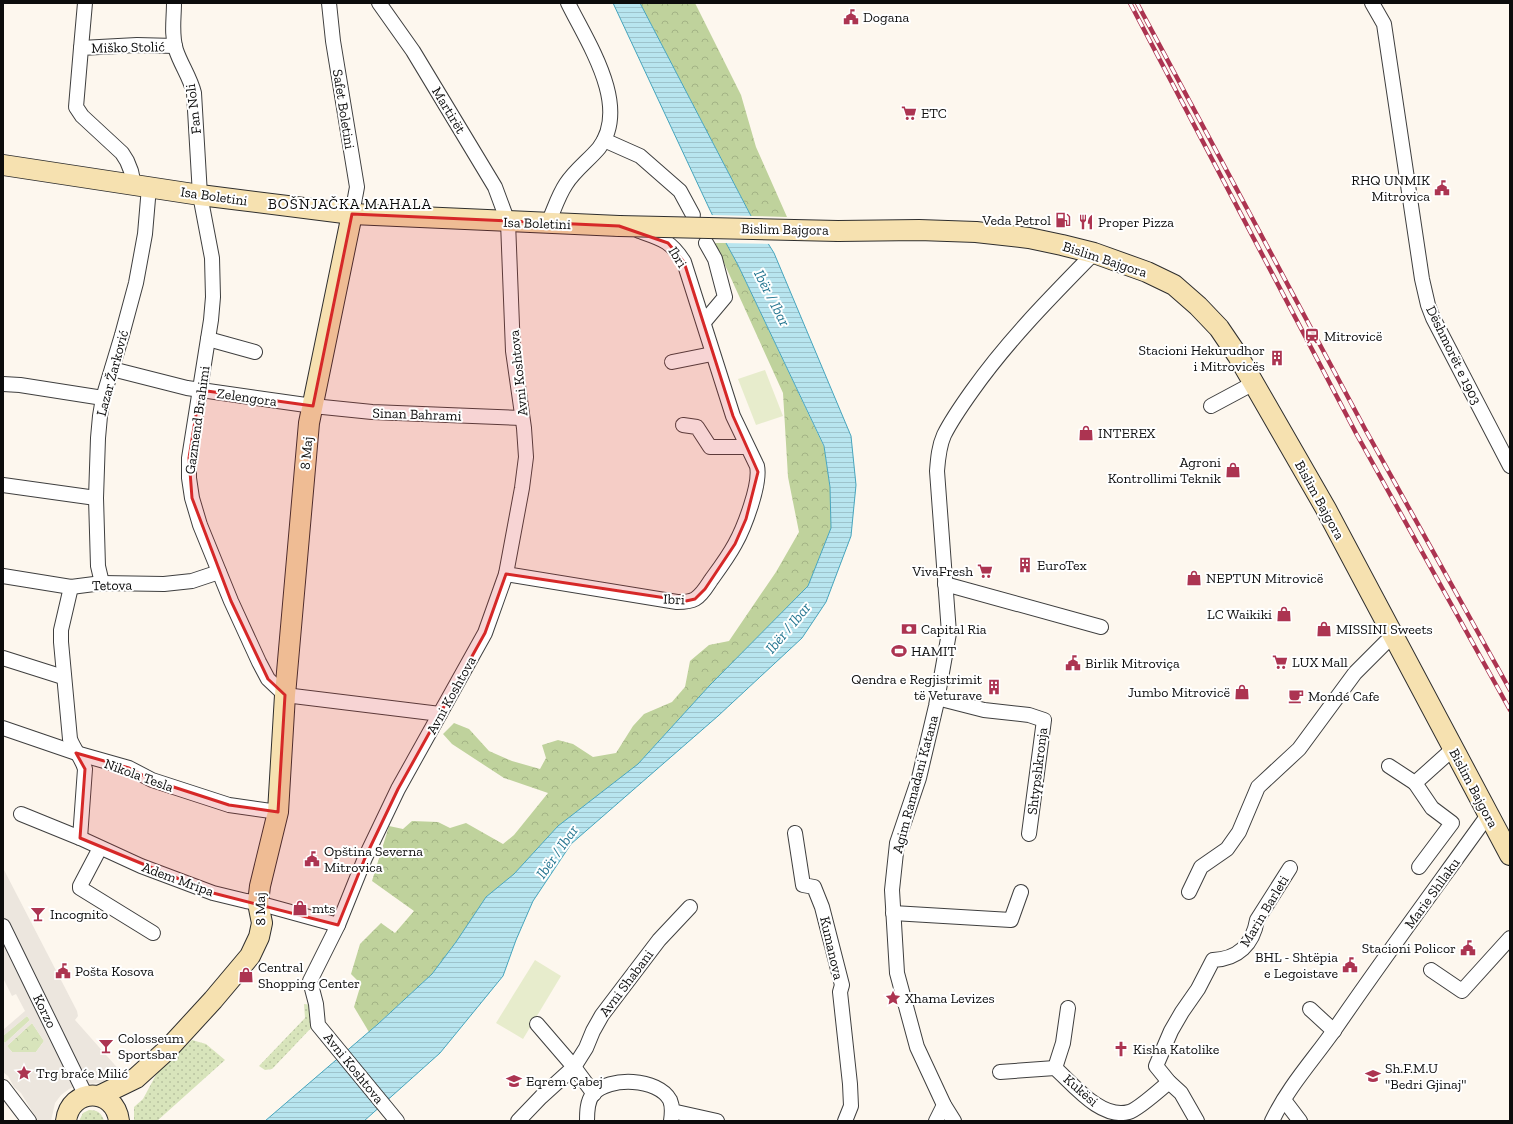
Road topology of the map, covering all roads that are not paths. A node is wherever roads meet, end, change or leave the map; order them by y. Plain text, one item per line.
1 (85, 3) edge
2 (174, 3) edge
3 (329, 3) edge
4 (379, 3) edge
5 (568, 3) edge
6 (1372, 3) edge
7 (175, 46) junction
8 (81, 48) junction
9 (604, 140) junction
10 (3, 165) edge
11 (141, 186) junction
12 (200, 195) junction
13 (352, 214) junction
14 (693, 215) dead end
15 (508, 222) junction
16 (548, 223) junction
17 (619, 226) junction
18 (706, 243) dead end
19 (1094, 253) junction
20 (704, 322) junction
21 (208, 339) junction
22 (255, 352) dead end
23 (712, 354) junction
24 (672, 362) dead end
25 (112, 369) junction
26 (1254, 383) junction
27 (3, 384) edge
28 (200, 390) junction
29 (103, 398) junction
30 (313, 406) junction
31 (1211, 406) dead end
32 (522, 418) junction
33 (683, 425) dead end
34 (747, 447) junction
35 (1510, 466) edge
36 (3, 485) edge
37 (96, 498) junction
38 (219, 572) junction
39 (506, 574) junction
40 (3, 576) edge
41 (102, 583) junction
42 (945, 584) junction
43 (71, 586) junction
44 (1101, 627) dead end
45 (1392, 636) junction
46 (3, 658) edge
47 (63, 677) junction
48 (285, 695) junction
49 (937, 698) junction
50 (440, 714) junction
51 (3, 728) edge
52 (1454, 748) junction
53 (76, 753) junction
54 (1389, 766) dead end
55 (1415, 783) junction
56 (278, 812) junction
57 (21, 814) dead end
58 (1488, 815) junction
59 (795, 833) dead end
60 (1029, 834) dead end
61 (80, 838) junction
62 (100, 848) junction
63 (1510, 855) edge
64 (1420, 867) dead end
65 (1290, 868) dead end
66 (1021, 892) dead end
67 (1189, 892) dead end
68 (258, 903) junction
69 (690, 907) dead end
70 (893, 913) junction
71 (338, 925) junction
72 (3, 926) edge
73 (153, 933) dead end
74 (1510, 938) edge
75 (1431, 970) dead end
76 (1068, 1008) dead end
77 (1310, 1008) dead end
78 (537, 1024) dead end
79 (1334, 1031) junction
80 (574, 1067) junction
81 (1055, 1068) junction
82 (1000, 1072) dead end
83 (136, 1078) junction
84 (1169, 1082) junction
85 (3, 1087) edge
86 (594, 1094) junction
87 (92, 1096) junction
88 (1284, 1100) junction
89 (944, 1105) junction
90 (672, 1116) edge
91 (29, 1121) edge
92 (66, 1121) edge
93 (120, 1121) edge
94 (397, 1121) edge
95 (518, 1121) edge
96 (587, 1121) edge
97 (718, 1121) edge
98 (845, 1121) edge
99 (936, 1121) edge
100 (954, 1121) edge
101 (1198, 1121) edge
102 (1272, 1121) edge
103 (1300, 1121) edge

1 - 8 street, Miško Stolić
2 - 7 street, Fan Noli
3 - 13 street, Safet Boletini
4 - 15 street, Martirët
5 - 9 street
6 - 35 street, Dëshmorët e 1903
7 - 8 street, Miško Stolić
7 - 12 street, Fan Noli
8 - 11 street, Miško Stolić
9 - 14 street
9 - 16 street
10 - 11 main road, Isa Boletini
11 - 12 main road, Isa Boletini
11 - 25 street, Lazar Žarković
12 - 13 main road, Isa Boletini
12 - 21 street, Gazmend Brahimi
13 - 15 main road, Isa Boletini
13 - 30 main road, 8 Maj
15 - 16 main road, Isa Boletini
15 - 32 street, Avni Koshtova
16 - 17 main road, Isa Boletini
17 - 19 main road, Bislim Bajgora, bridge
17 - 20 street, Ibri
18 - 20 street
19 - 26 main road, Bislim Bajgora
19 - 42 street, Agim Ramadani Katana
20 - 23 street, Ibri
21 - 22 street
21 - 28 street, Gazmend Brahimi
23 - 24 street
23 - 34 street, Ibri
25 - 28 street, Zelengora
25 - 29 street, Lazar Žarković
26 - 31 street
26 - 45 main road, Bislim Bajgora
27 - 29 street
28 - 30 street, Zelengora
28 - 38 street, Gazmend Brahimi
29 - 37 street, Lazar Žarković
30 - 32 street, Sinan Bahrami
30 - 48 main road, 8 Maj
32 - 39 street, Avni Koshtova
33 - 34 street
34 - 39 street, Ibri
36 - 37 street
37 - 41 street, Lazar Žarković
38 - 41 street, Tetova
38 - 48 street, Gazmend Brahimi
39 - 50 street, Avni Koshtova
40 - 43 street, Tetova
41 - 43 street, Tetova
42 - 44 street
42 - 49 street, Agim Ramadani Katana
43 - 47 street
45 - 52 main road, Bislim Bajgora
45 - 67 street
46 - 47 street
47 - 53 street
48 - 50 street
48 - 56 main road, 8 Maj
49 - 60 street, Shtypshkronja
49 - 70 street, Agim Ramadani Katana
50 - 71 street, Avni Koshtova
51 - 53 street, Nikola Tesla
52 - 55 street
52 - 58 main road, Bislim Bajgora
53 - 56 street, Nikola Tesla
53 - 61 street
54 - 55 street
55 - 64 street
56 - 68 main road, 8 Maj
57 - 61 street, Adem Mripa
58 - 63 main road, Bislim Bajgora
58 - 79 street, Marie Shllaku
59 - 98 street, Kumanova
61 - 62 street, Adem Mripa
62 - 68 street, Adem Mripa
62 - 73 street
65 - 84 street, Marin Barleti
66 - 70 street
68 - 71 street, Adem Mripa
68 - 83 main road, 8 Maj
69 - 80 street, Avni Shabani
70 - 89 street, Agim Ramadani Katana
71 - 94 street, Avni Koshtova
72 - 87 street, Korzo
74 - 75 street
76 - 81 street, Kukësi
77 - 79 street
78 - 80 street
79 - 88 street, Marie Shllaku
80 - 86 street
80 - 95 street, Avni Shabani
81 - 82 street, Kukësi
81 - 84 street, Kukësi
83 - 87 main road, 8 Maj
83 - 93 main road, 8 Maj
84 - 101 street, Marin Barleti
85 - 91 street
86 - 90 street
86 - 96 street
87 - 92 main road, 8 Maj
87 - 93 main road
88 - 102 street, Marie Shllaku
88 - 103 street
89 - 99 street
89 - 100 street, Agim Ramadani Katana
90 - 97 street

